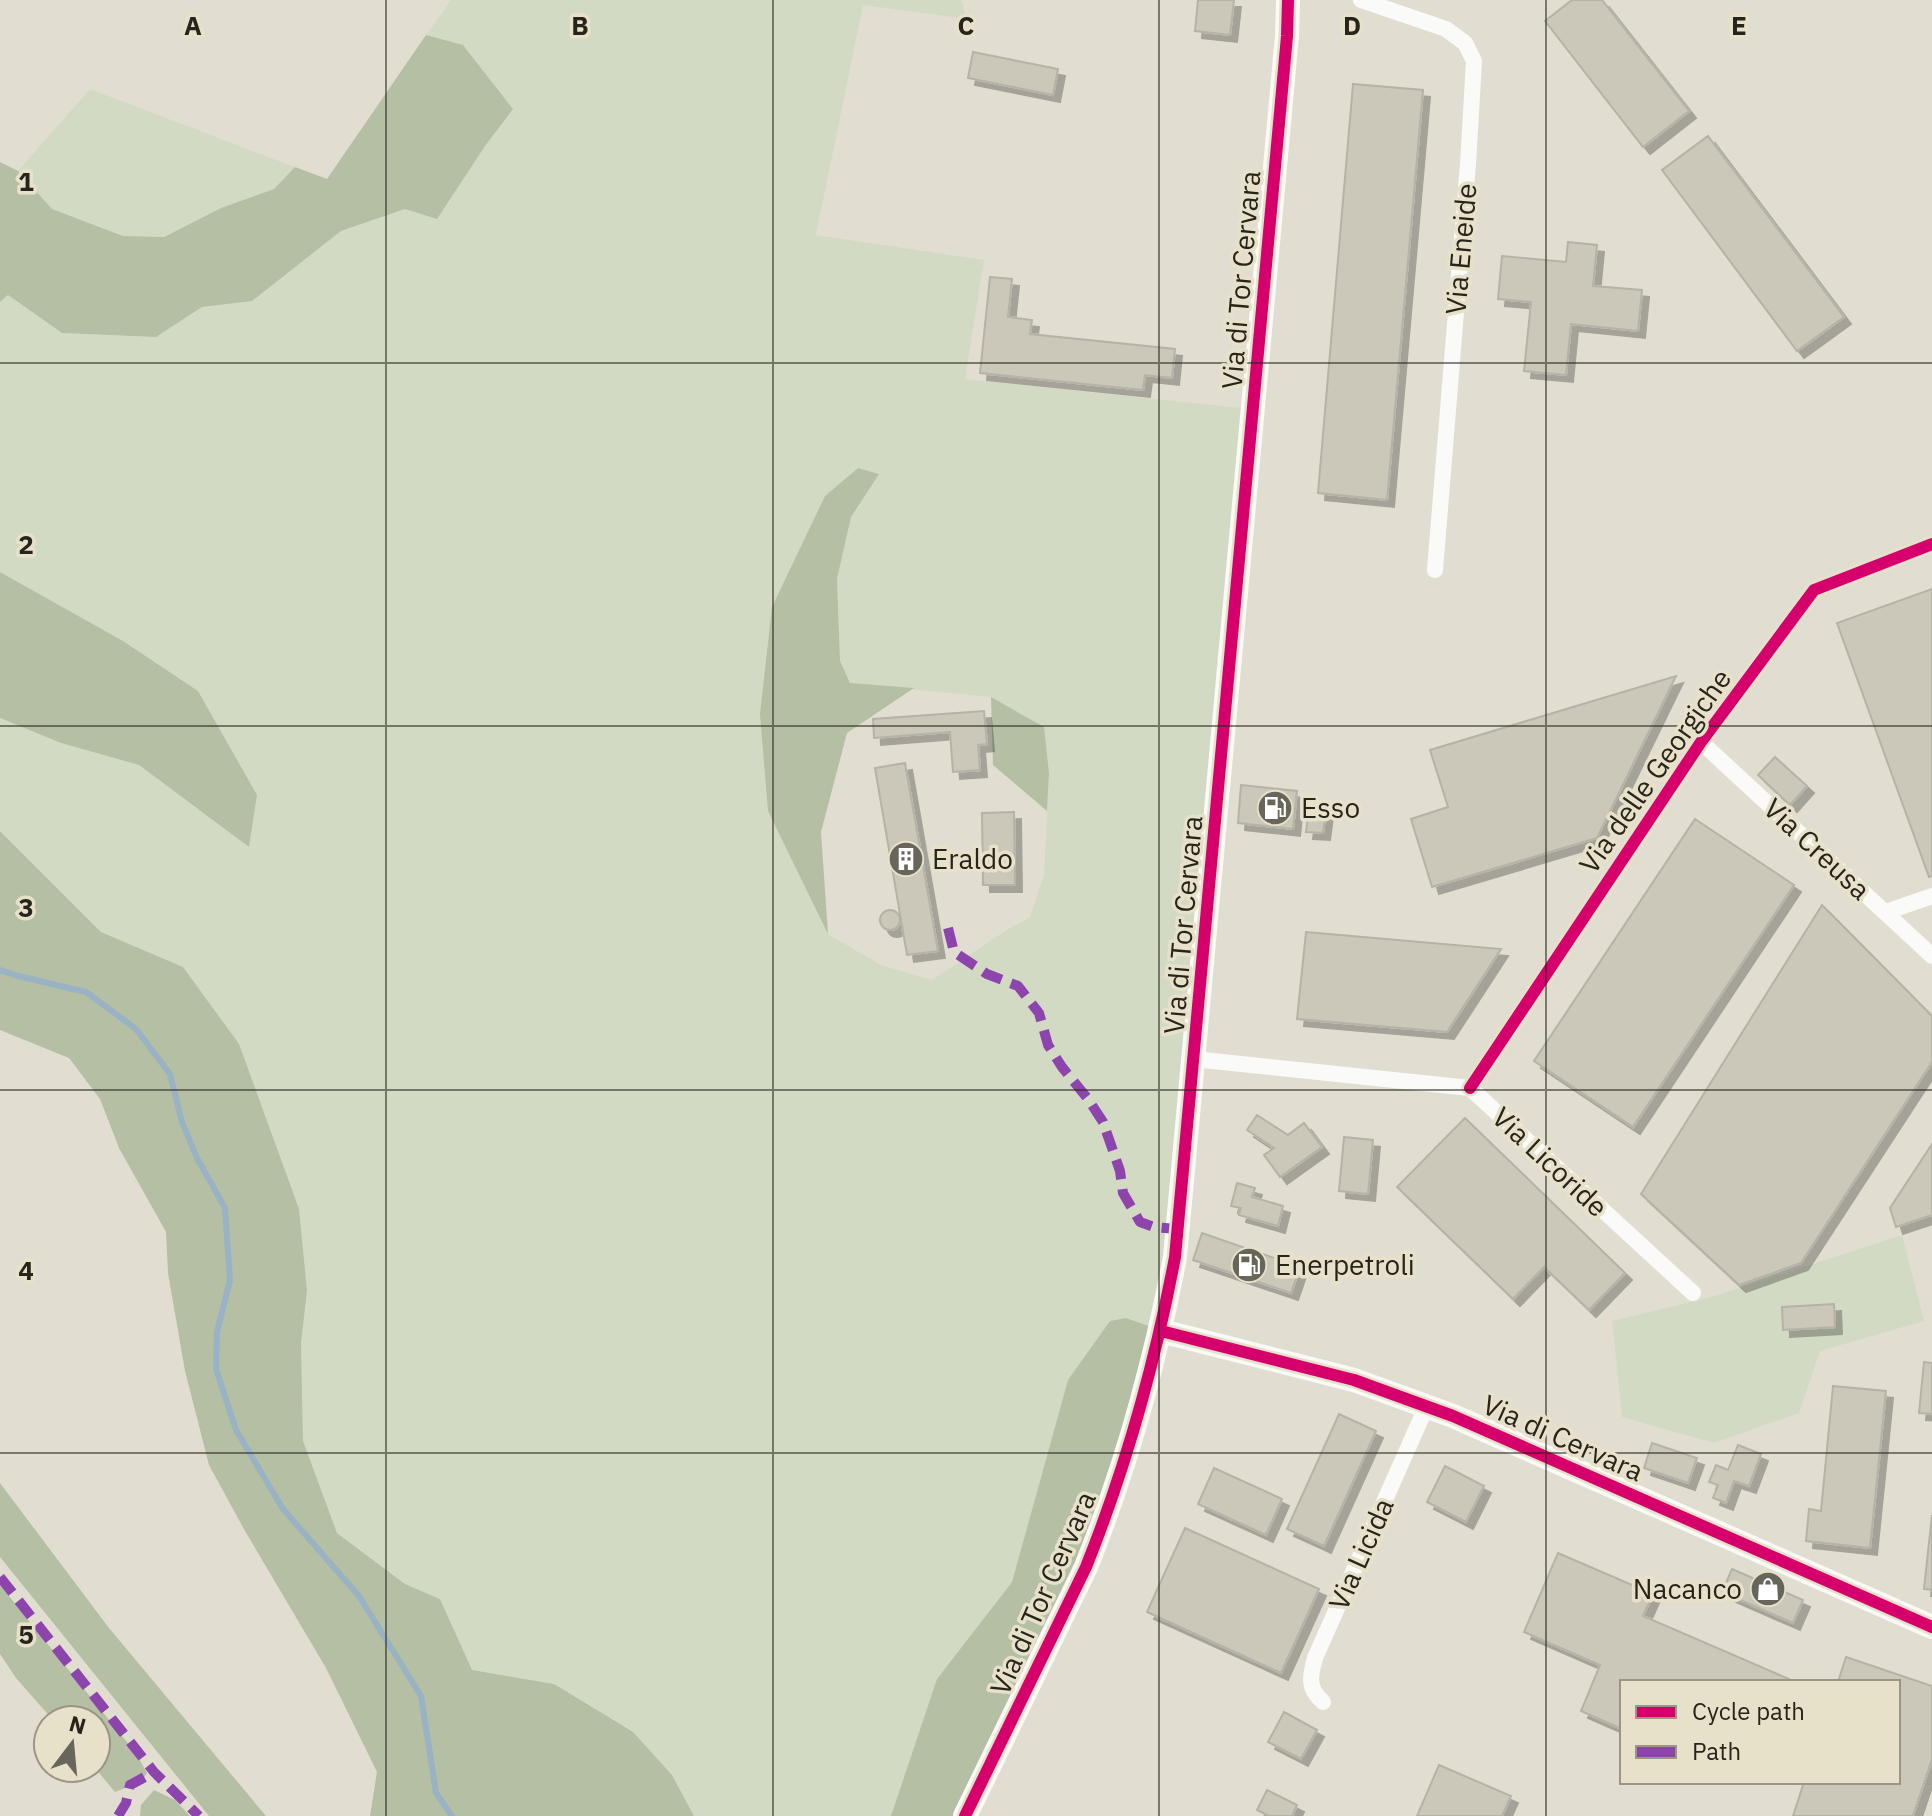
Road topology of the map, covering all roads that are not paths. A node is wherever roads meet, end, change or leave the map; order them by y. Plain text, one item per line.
1 (1288, 0) edge
2 (1361, 0) edge
3 (1932, 544) edge
4 (1435, 570) dead end
5 (1701, 742) junction
6 (1932, 896) edge
7 (1886, 912) junction
8 (1932, 956) edge
9 (1194, 1059) junction
10 (1470, 1088) junction
11 (1693, 1293) dead end
12 (1161, 1331) junction
13 (1427, 1405) junction
14 (1932, 1627) edge
15 (1323, 1702) dead end
16 (965, 1816) edge

1 - 9 street, Via di Tor Cervara
2 - 4 street, Via Eneide
3 - 5 street, Via delle Georgiche
5 - 7 street, Via Creusa
5 - 10 street, Via delle Georgiche
6 - 7 street
7 - 8 street, Via Creusa
9 - 10 street, Via Licoride
9 - 12 street, Via di Tor Cervara
10 - 11 street, Via Licoride
12 - 13 street, Via di Cervara
12 - 16 street, Via di Tor Cervara
13 - 14 street, Via di Cervara
13 - 15 street, Via Licida

